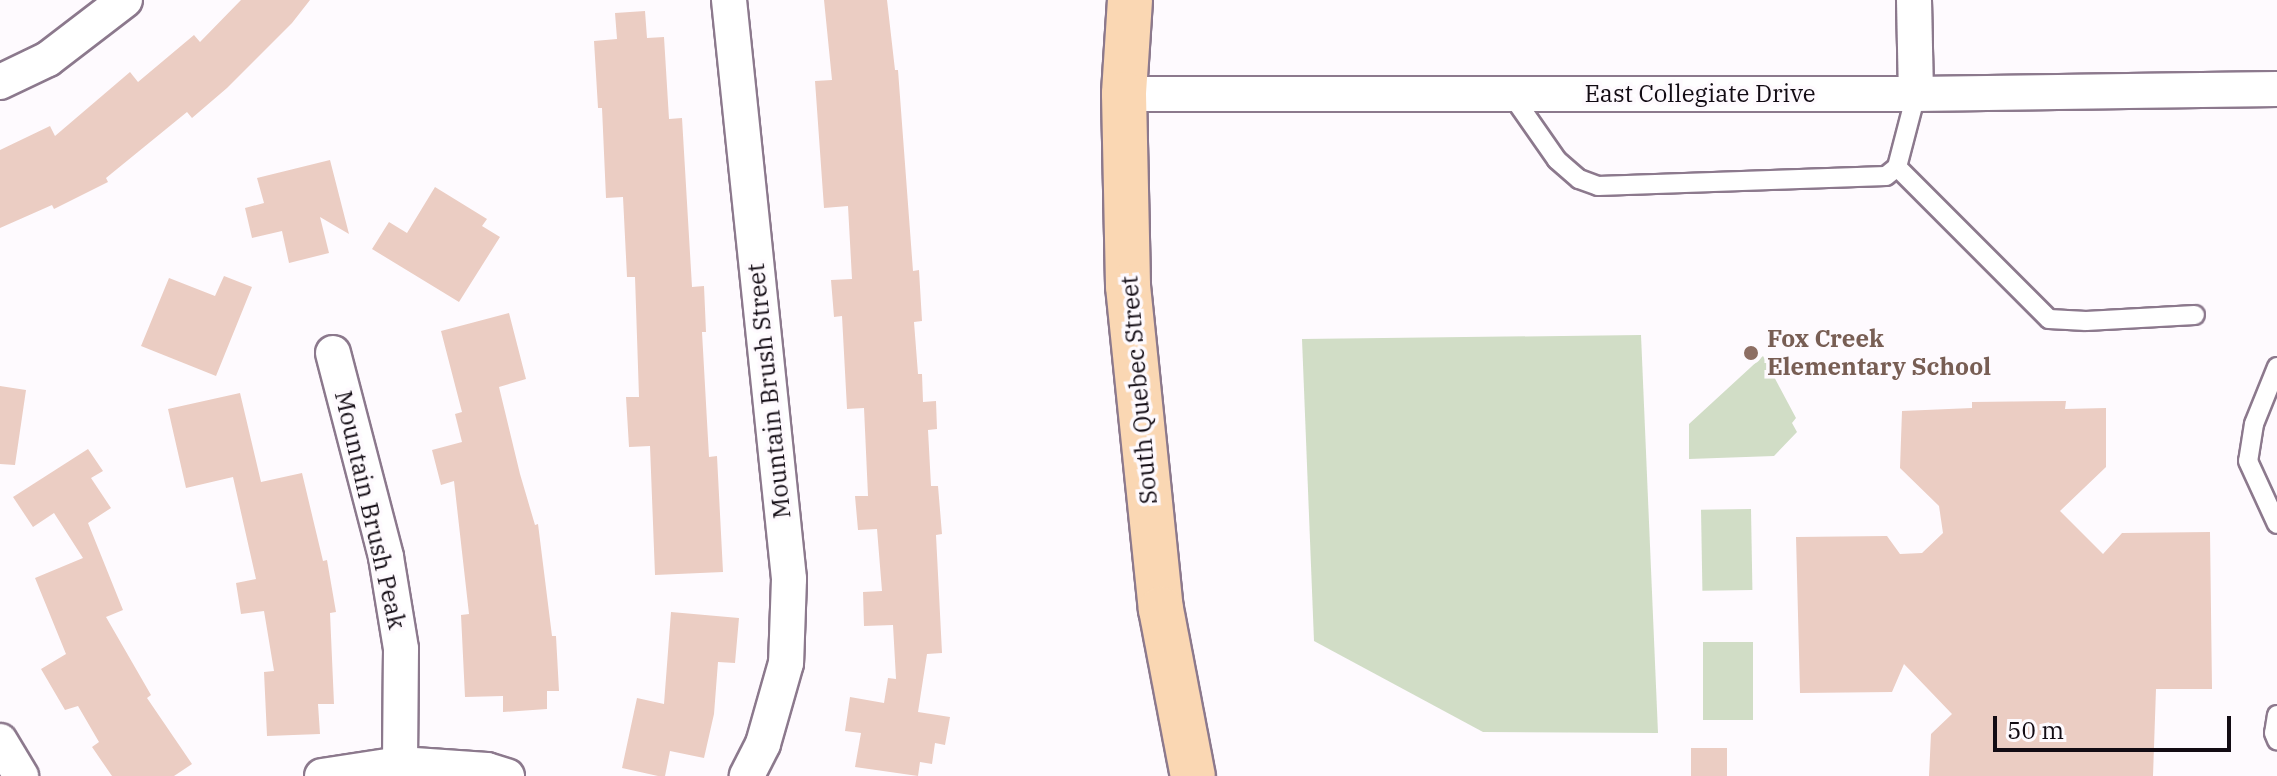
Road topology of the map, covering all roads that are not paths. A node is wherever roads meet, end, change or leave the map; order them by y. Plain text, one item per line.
1 (125, 0) edge
2 (729, 0) edge
3 (1130, 0) edge
4 (1914, 0) edge
5 (0, 82) edge
6 (2277, 89) edge
7 (1124, 94) junction
8 (1511, 94) junction
9 (1916, 94) junction
10 (1897, 167) junction
11 (2195, 315) dead end
12 (333, 353) dead end
13 (2277, 367) edge
14 (2277, 524) edge
15 (2277, 715) edge
16 (2277, 740) edge
17 (0, 741) edge
18 (400, 764) junction
19 (21, 776) edge
20 (322, 776) edge
21 (507, 776) edge
22 (747, 776) edge
23 (1193, 776) edge

1 - 5 street
2 - 22 street, Mountain Brush Street
3 - 7 main road, South Quebec Street
4 - 9 street
6 - 9 street, East Collegiate Drive
7 - 8 street, East Collegiate Drive
7 - 23 main road, South Quebec Street
8 - 9 street, East Collegiate Drive
8 - 10 lane
9 - 10 lane
10 - 11 lane
12 - 18 street, Mountain Brush Peak
13 - 14 lane
15 - 16 lane
17 - 19 street
18 - 20 street
18 - 21 street

